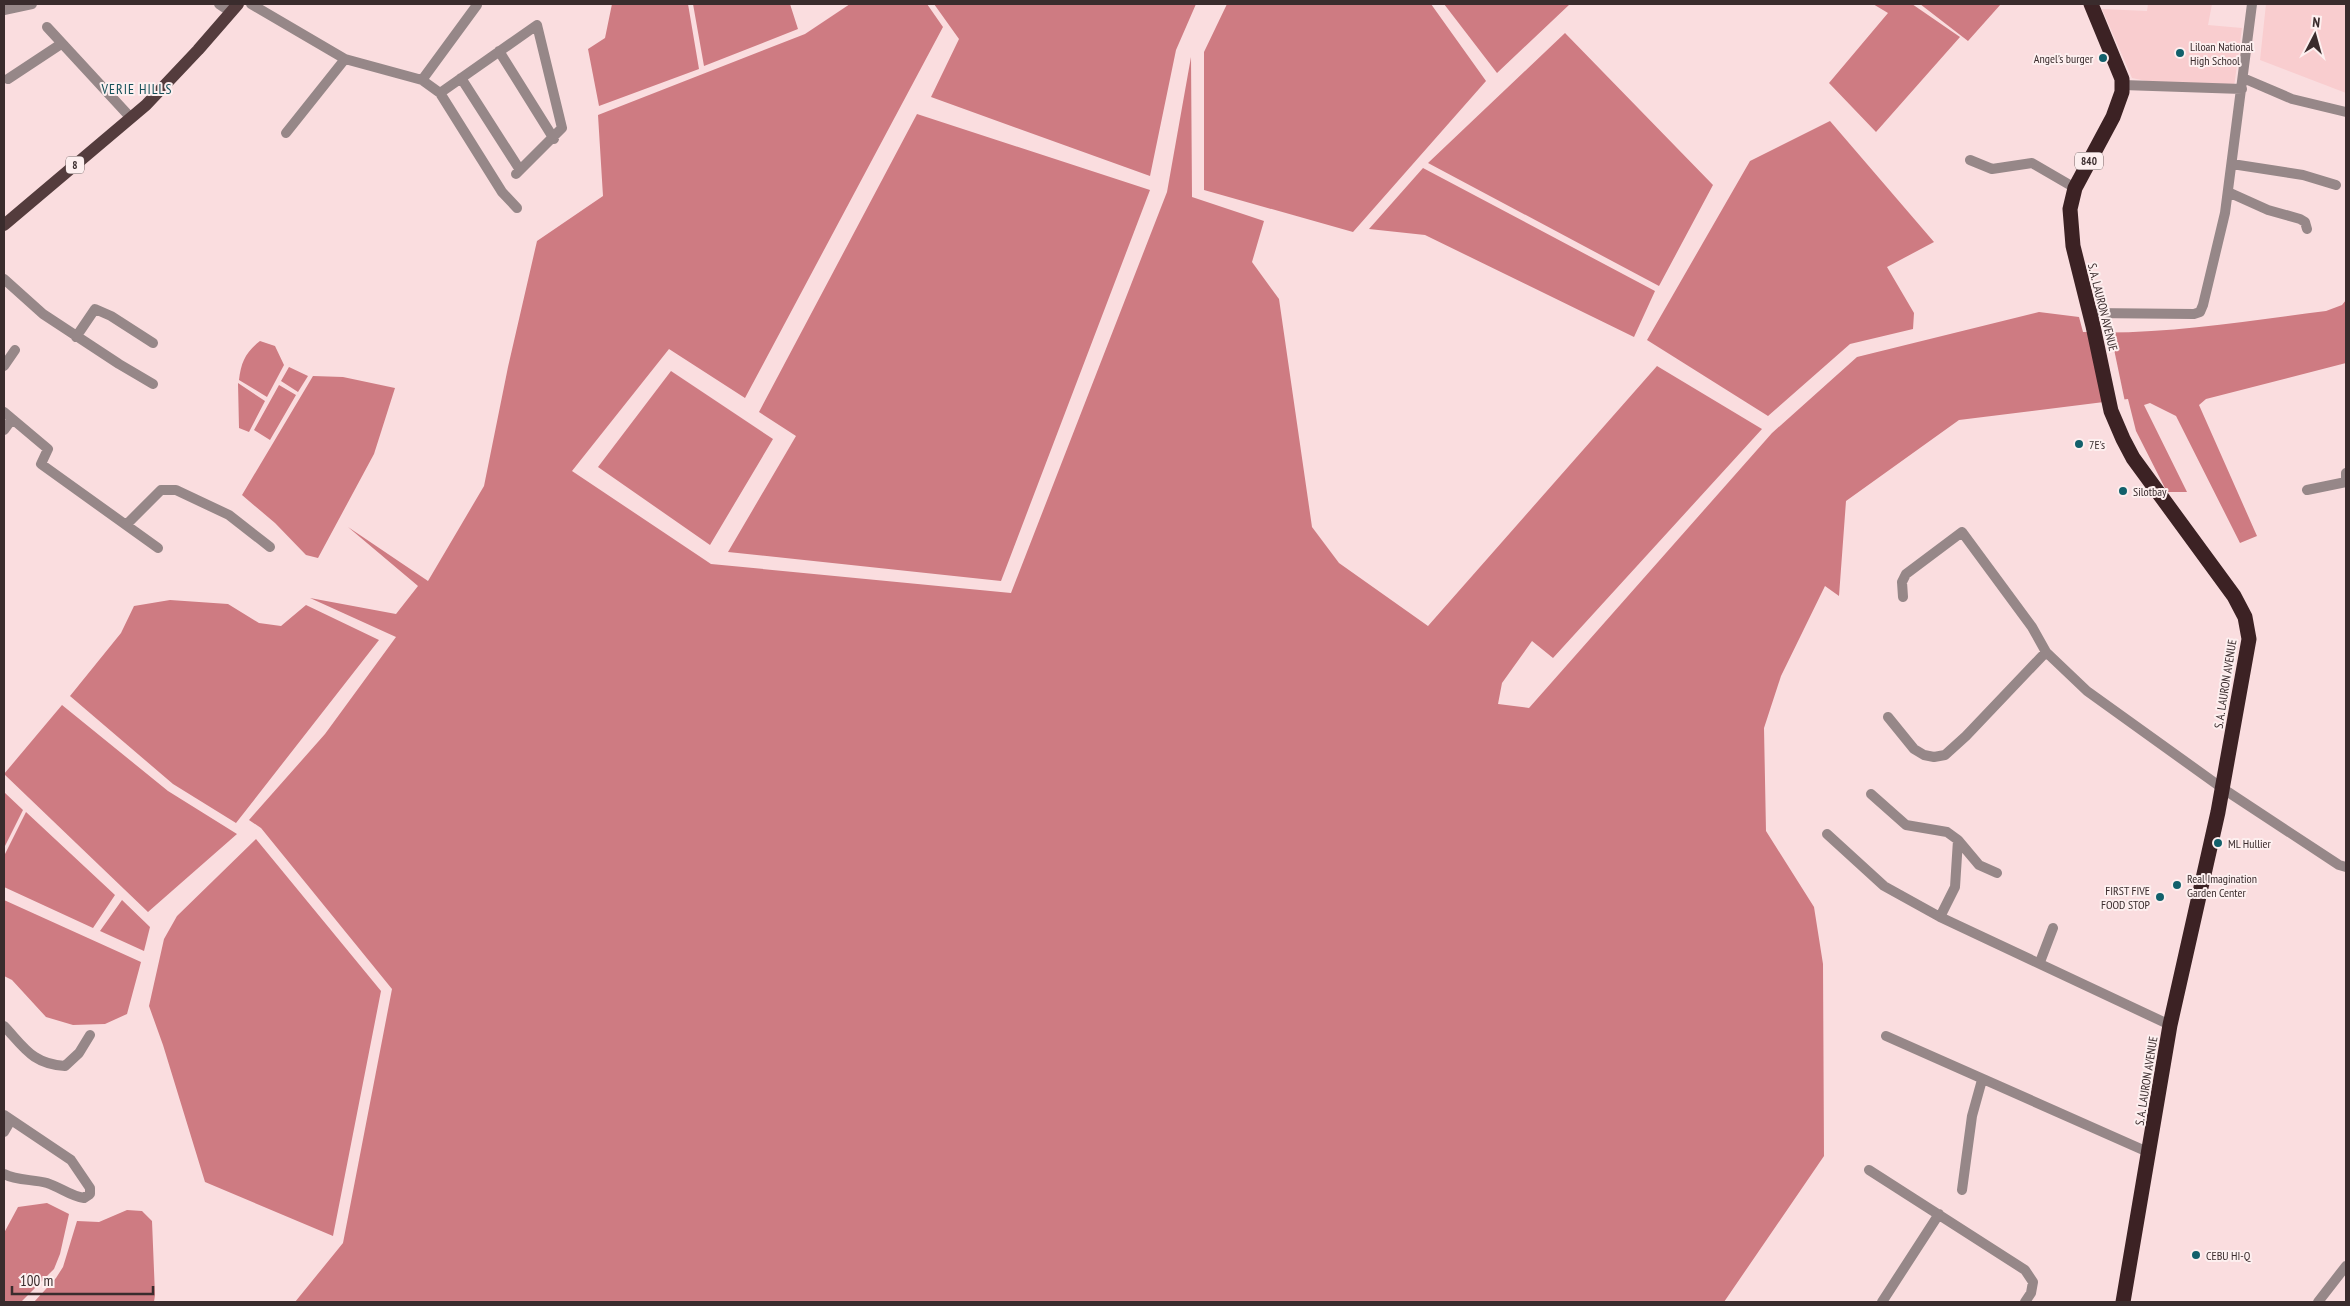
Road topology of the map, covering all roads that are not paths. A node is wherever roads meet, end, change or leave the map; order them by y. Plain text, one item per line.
1 (32, 4) edge
2 (219, 4) edge
3 (251, 4) edge
4 (2091, 4) edge
5 (2252, 4) edge
6 (477, 5) edge
7 (234, 8) edge
8 (4, 10) edge
9 (47, 27) dead end
10 (61, 44) junction
11 (499, 51) junction
12 (346, 59) junction
13 (8, 78) dead end
14 (461, 78) junction
15 (2243, 78) junction
16 (422, 80) junction
17 (2123, 85) junction
18 (2242, 89) junction
19 (440, 93) junction
20 (2346, 112) edge
21 (131, 118) junction
22 (286, 133) dead end
23 (554, 139) junction
24 (1970, 160) dead end
25 (2232, 164) junction
26 (2336, 185) dead end
27 (2075, 188) junction
28 (2228, 192) junction
29 (517, 208) dead end
30 (4, 225) edge
31 (2307, 229) dead end
32 (4, 279) edge
33 (2092, 320) junction
34 (76, 337) junction
35 (153, 343) dead end
36 (15, 350) dead end
37 (4, 366) edge
38 (153, 384) dead end
39 (4, 412) edge
40 (12, 419) junction
41 (4, 430) edge
42 (2346, 473) edge
43 (2346, 478) edge
44 (2346, 482) edge
45 (2307, 490) dead end
46 (126, 525) junction
47 (270, 547) dead end
48 (158, 548) dead end
49 (1903, 597) dead end
50 (2046, 652) junction
51 (1888, 717) dead end
52 (2222, 788) junction
53 (1871, 794) dead end
54 (1827, 834) dead end
55 (1958, 840) junction
56 (2346, 867) edge
57 (1998, 873) dead end
58 (1940, 917) junction
59 (2053, 928) dead end
60 (2040, 962) junction
61 (2170, 1025) junction
62 (4, 1026) edge
63 (90, 1035) dead end
64 (1886, 1036) dead end
65 (1982, 1080) junction
66 (8, 1117) edge
67 (4, 1132) edge
68 (2150, 1153) junction
69 (1869, 1170) dead end
70 (4, 1174) edge
71 (1962, 1190) dead end
72 (1939, 1214) junction
73 (2345, 1270) edge
74 (1882, 1302) edge
75 (2025, 1302) edge
76 (2124, 1302) edge
77 (2318, 1302) edge

1 - 8 street
2 - 7 street
3 - 12 street
4 - 17 highway
5 - 15 street
6 - 16 street
7 - 21 main road, 8
9 - 10 street
10 - 13 street
10 - 21 street
11 - 14 street
11 - 23 street
11 - 23 street
12 - 16 street
12 - 22 street
14 - 19 street
14 - 23 street
15 - 18 street
15 - 20 street
16 - 19 street
17 - 18 street
17 - 27 highway, S. A. LAURON AVENUE / 840
18 - 25 street
19 - 29 street
21 - 30 main road, 8
24 - 27 street
25 - 26 street
25 - 28 street
27 - 33 highway, S. A. LAURON AVENUE / 840
28 - 31 street
28 - 33 street
32 - 34 street
33 - 52 highway, S. A. LAURON AVENUE / 840
34 - 35 street
34 - 38 street
36 - 37 street
39 - 40 street
40 - 41 street
40 - 46 street
42 - 43 street
44 - 45 street
46 - 47 street
46 - 48 street
49 - 50 street
50 - 51 street
50 - 52 street
52 - 56 street
52 - 61 highway, S. A. LAURON AVENUE / 840
53 - 55 street
54 - 58 street
55 - 57 street
55 - 58 street
58 - 60 street
59 - 60 street
60 - 61 street
61 - 68 highway, S. A. LAURON AVENUE / 840
62 - 63 street
64 - 65 street
65 - 68 street
65 - 71 street
66 - 67 street
66 - 70 street
68 - 76 highway, S. A. LAURON AVENUE / 840
69 - 72 street
72 - 74 street
72 - 75 street
73 - 77 street

